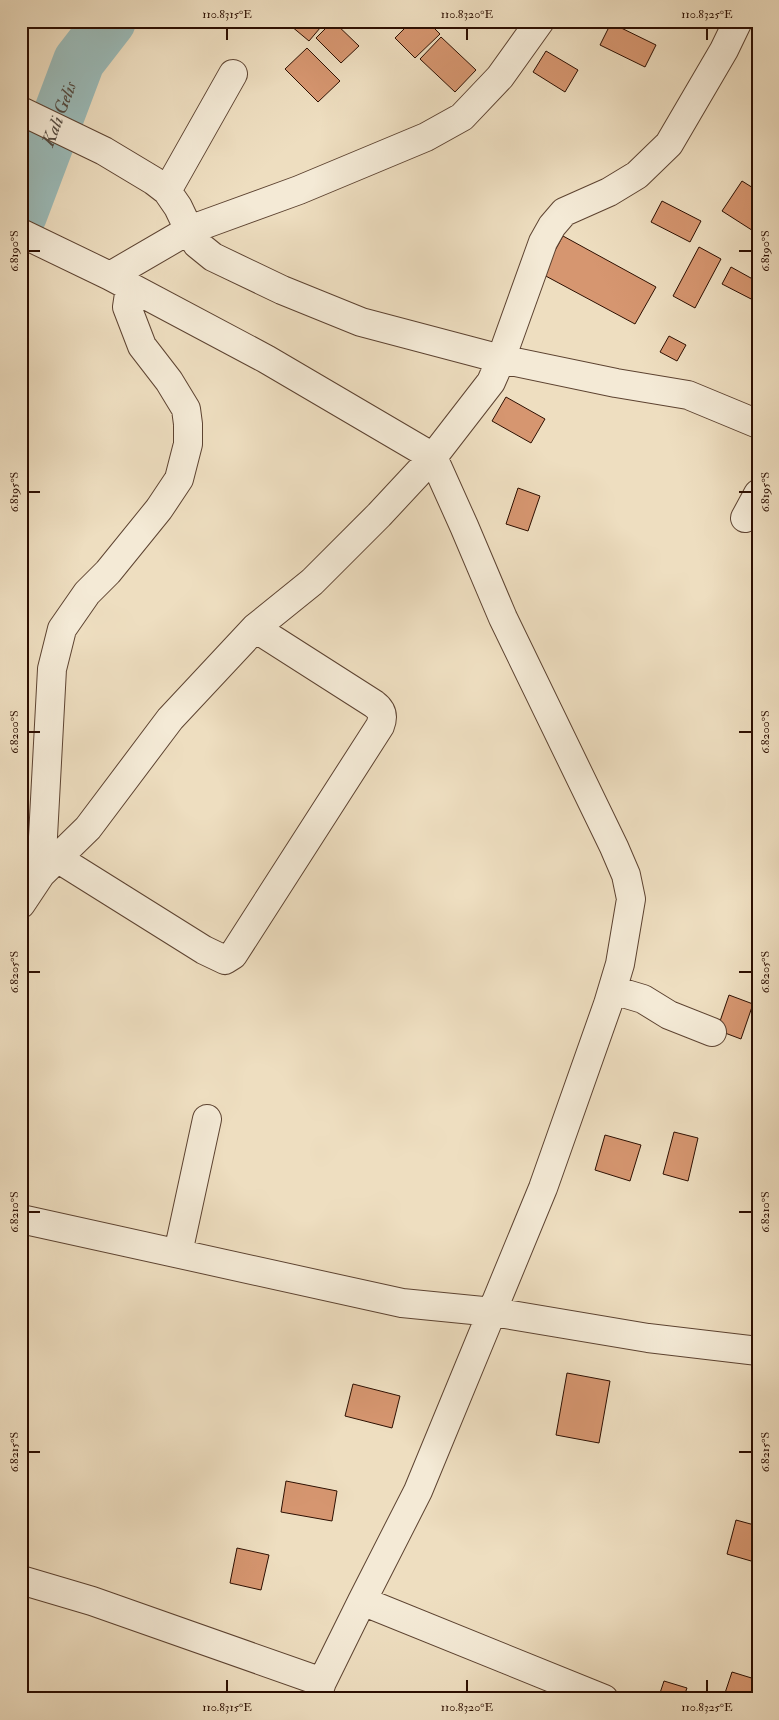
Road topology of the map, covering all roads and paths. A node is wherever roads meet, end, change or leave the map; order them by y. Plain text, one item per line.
1 (540, 21) edge
2 (738, 21) edge
3 (233, 74) dead end
4 (21, 111) edge
5 (167, 191) junction
6 (189, 230) junction
7 (21, 233) edge
8 (114, 278) junction
9 (501, 359) junction
10 (758, 424) edge
11 (433, 457) junction
12 (758, 494) edge
13 (745, 518) dead end
14 (254, 628) junction
15 (49, 866) junction
16 (21, 904) edge
17 (627, 994) junction
18 (712, 1032) dead end
19 (207, 1119) dead end
20 (21, 1219) edge
21 (178, 1254) junction
22 (493, 1312) junction
23 (758, 1351) edge
24 (21, 1580) edge
25 (362, 1601) junction
26 (319, 1690) edge
27 (604, 1699) edge

1 - 6 street
2 - 9 street
3 - 5 street
4 - 5 street
5 - 6 street
6 - 8 street
6 - 9 street
7 - 8 street
8 - 11 street
8 - 15 street
9 - 10 street
9 - 11 street
11 - 14 street
11 - 17 street
12 - 13 street
14 - 15 street
14 - 15 street
15 - 16 street
17 - 18 street
17 - 22 street
19 - 21 street
20 - 21 street
21 - 22 street
22 - 23 street
22 - 25 street
24 - 26 street
25 - 26 street
25 - 27 street

